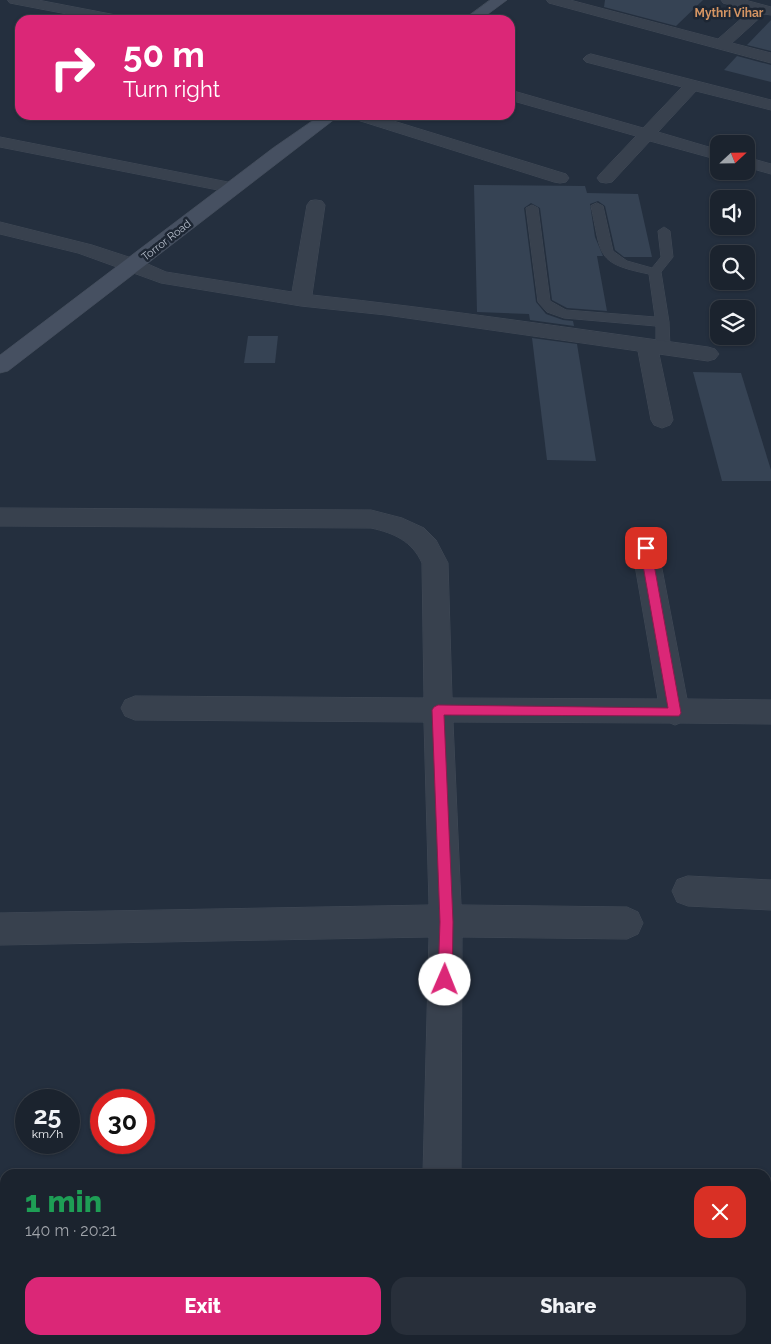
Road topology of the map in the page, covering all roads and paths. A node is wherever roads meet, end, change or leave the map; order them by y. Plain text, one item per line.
1 (15, 0) edge
2 (500, 0) edge
3 (554, 0) edge
4 (728, 0) edge
5 (766, 10) edge
6 (94, 15) edge
7 (478, 15) edge
8 (721, 45) junction
9 (771, 58) edge
10 (590, 59) dead end
11 (693, 85) junction
12 (515, 96) edge
13 (771, 105) edge
14 (325, 120) edge
15 (373, 120) edge
16 (648, 135) junction
17 (0, 142) edge
18 (710, 152) edge
19 (755, 165) edge
20 (771, 169) edge
21 (560, 178) dead end
22 (606, 178) dead end
23 (233, 188) junction
24 (316, 205) dead end
25 (597, 206) dead end
26 (532, 208) dead end
27 (0, 228) edge
28 (664, 231) dead end
29 (134, 265) junction
30 (655, 272) junction
31 (302, 300) junction
32 (662, 322) junction
33 (655, 347) junction
34 (708, 354) dead end
35 (0, 366) edge
36 (662, 420) dead end
37 (2, 515) edge
38 (646, 548) dead end
39 (135, 708) dead end
40 (438, 710) junction
41 (771, 712) edge
42 (675, 713) junction
43 (688, 891) dead end
44 (771, 896) edge
45 (446, 922) junction
46 (627, 922) dead end
47 (0, 929) edge
48 (442, 1169) edge

1 - 6 street
2 - 7 street
3 - 8 street
4 - 5 street
5 - 8 street
8 - 9 street
10 - 11 street
11 - 13 street
11 - 16 street
12 - 16 street
14 - 23 street, Torror Road
15 - 21 street
16 - 18 street
16 - 22 street
17 - 23 street
19 - 20 street
23 - 29 street, Torror Road
24 - 31 street
25 - 30 lane
26 - 32 lane
27 - 29 street
28 - 30 lane
29 - 31 street
29 - 35 street, Torror Road
30 - 32 lane
31 - 33 street
32 - 33 lane
33 - 34 street
33 - 36 street
37 - 40 street
38 - 42 street
39 - 40 street
40 - 42 street
40 - 45 street
41 - 42 street
43 - 44 street
45 - 46 street
45 - 47 street
45 - 48 street

